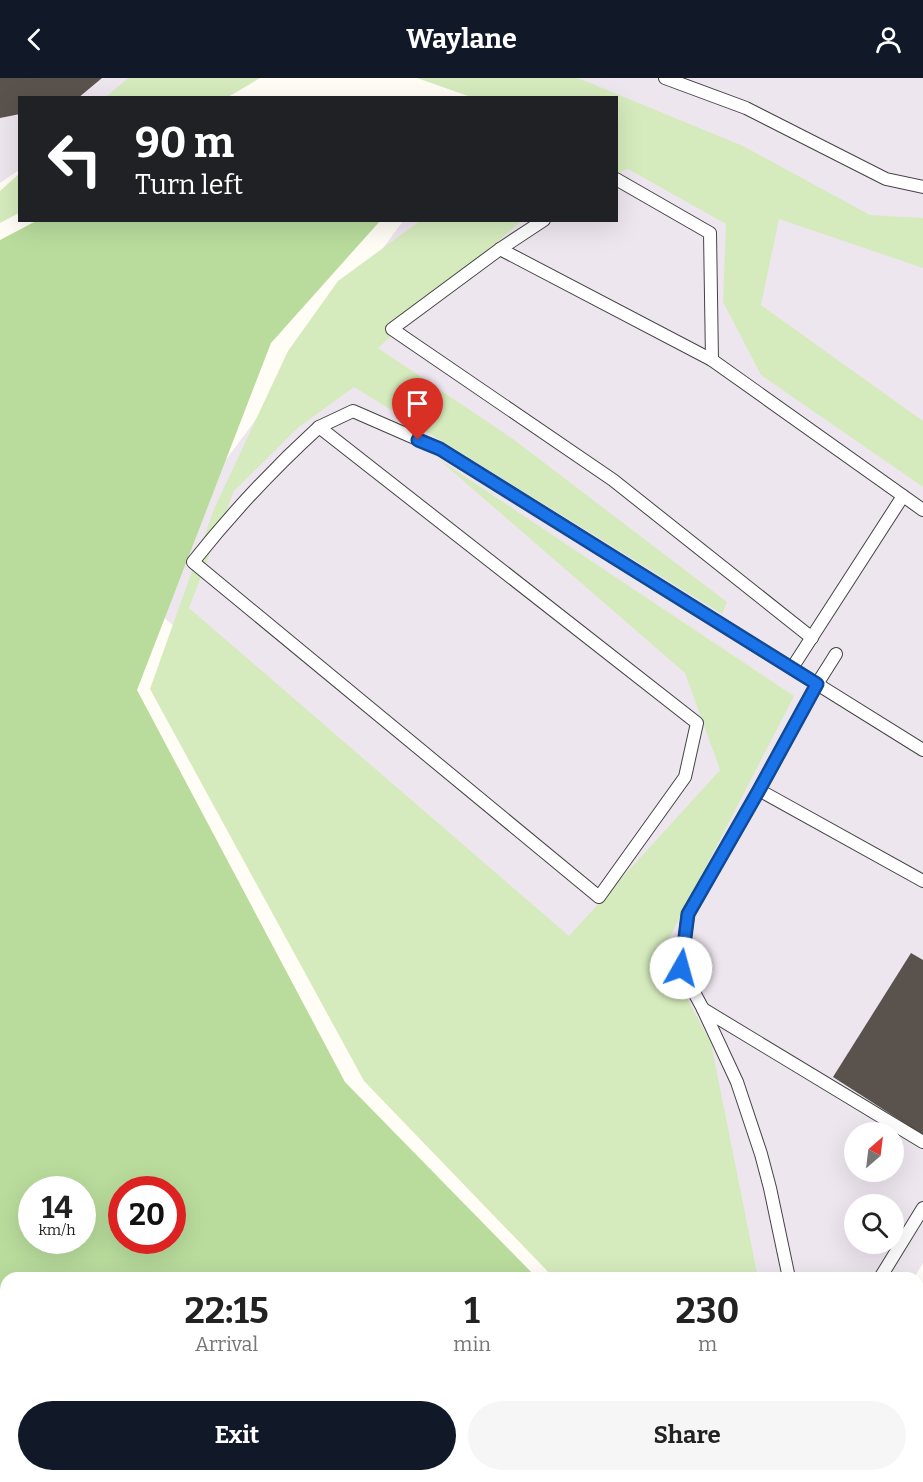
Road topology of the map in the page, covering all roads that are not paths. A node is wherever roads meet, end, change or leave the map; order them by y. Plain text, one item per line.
1 (665, 78) edge
2 (618, 180) edge
3 (923, 187) edge
4 (541, 222) edge
5 (500, 249) junction
6 (712, 360) junction
7 (319, 427) junction
8 (903, 496) junction
9 (923, 510) edge
10 (812, 638) junction
11 (836, 654) dead end
12 (792, 668) junction
13 (817, 684) junction
14 (923, 750) edge
15 (759, 790) junction
16 (923, 881) edge
17 (703, 1009) junction
18 (923, 1142) edge
19 (923, 1208) edge
20 (788, 1272) edge
21 (884, 1272) edge

1 - 3 lane
2 - 6 lane
4 - 5 lane
5 - 6 lane
5 - 10 lane
6 - 8 lane
7 - 7 lane
7 - 12 lane
8 - 9 lane
8 - 10 lane
10 - 12 lane
11 - 13 lane
12 - 13 lane
13 - 14 lane
13 - 15 lane
15 - 16 lane
15 - 17 lane
17 - 18 lane
17 - 20 lane
19 - 21 lane

